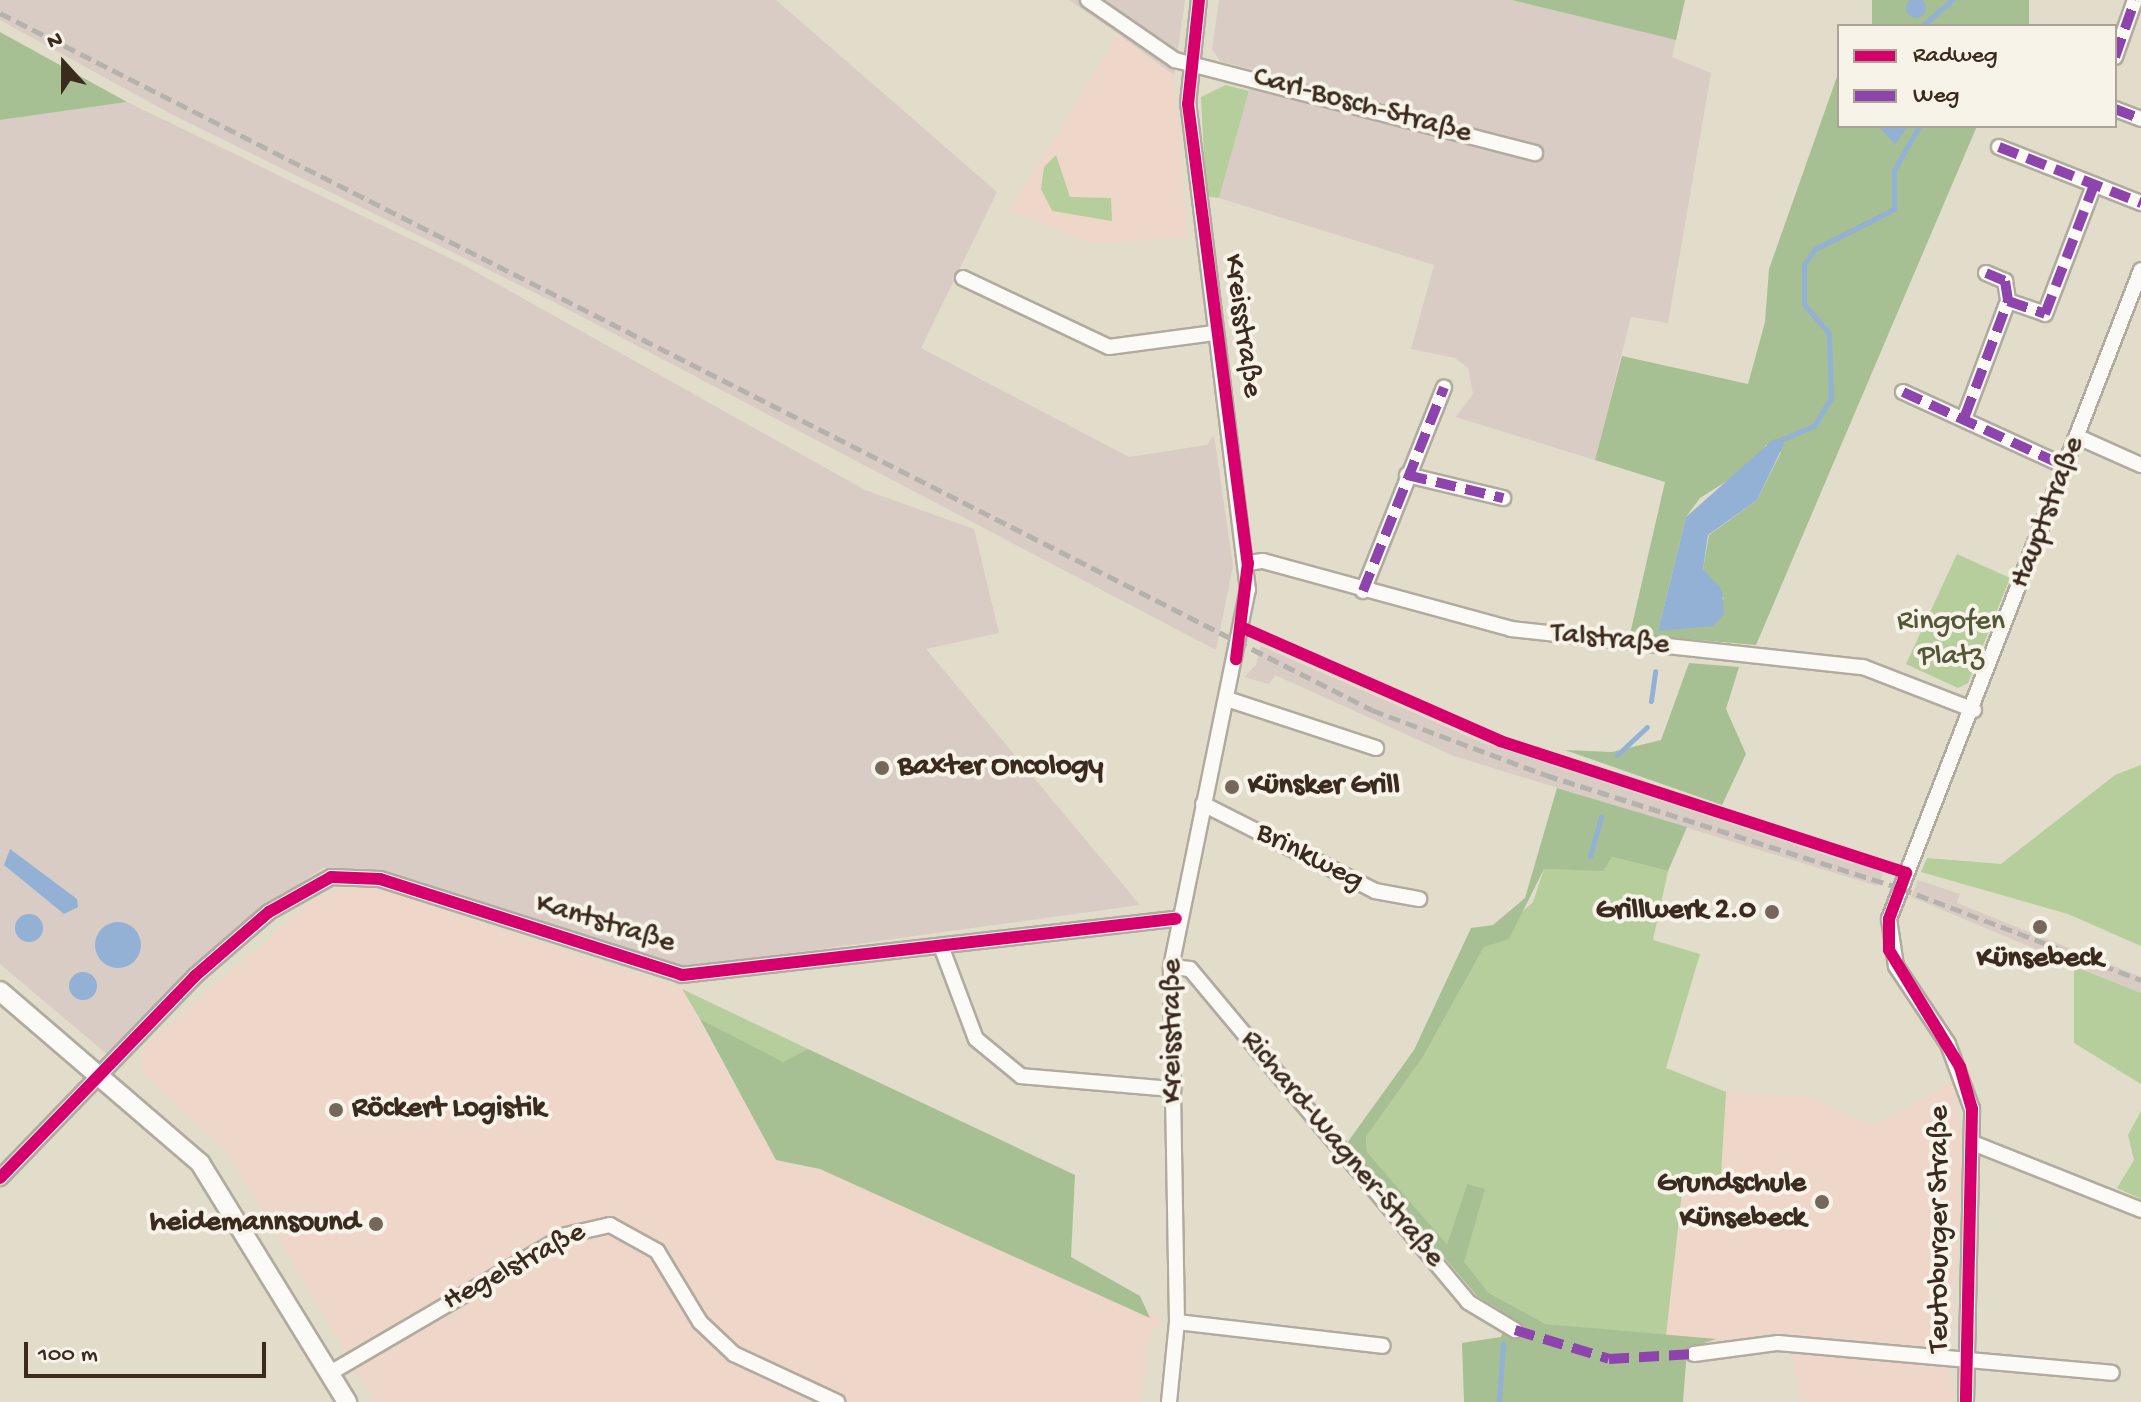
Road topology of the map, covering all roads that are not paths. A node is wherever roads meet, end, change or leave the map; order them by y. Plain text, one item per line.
1 (1088, 0) edge
2 (1199, 0) edge
3 (2135, 0) edge
4 (2117, 51) edge
5 (1189, 64) junction
6 (2117, 110) edge
7 (2141, 119) edge
8 (1999, 147) dead end
9 (1535, 153) dead end
10 (2094, 185) junction
11 (2141, 203) edge
12 (2141, 270) edge
13 (1986, 273) dead end
14 (963, 278) dead end
15 (2008, 301) junction
16 (1214, 333) junction
17 (1444, 387) dead end
18 (1903, 392) dead end
19 (1965, 416) junction
20 (2078, 437) junction
21 (2141, 465) edge
22 (2067, 467) junction
23 (1407, 475) junction
24 (1503, 498) dead end
25 (1248, 563) junction
26 (1363, 591) junction
27 (1227, 699) junction
28 (1974, 710) junction
29 (1376, 748) dead end
30 (1203, 804) junction
31 (1900, 888) joint
32 (1419, 899) dead end
33 (1176, 919) junction
34 (941, 946) junction
35 (1171, 967) junction
36 (0, 991) edge
37 (102, 1078) junction
38 (1173, 1089) junction
39 (1973, 1143) junction
40 (0, 1178) edge
41 (2141, 1210) edge
42 (1177, 1322) junction
43 (1515, 1330) dead end
44 (1383, 1346) dead end
45 (1694, 1354) dead end
46 (1967, 1358) junction
47 (330, 1373) junction
48 (2112, 1373) dead end
49 (347, 1402) edge
50 (837, 1402) edge
51 (1169, 1402) edge
52 (1966, 1402) edge

1 - 5 street, Carl-Bosch-Straße
2 - 5 street, Kreisstraße
3 - 4 street
5 - 9 street, Carl-Bosch-Straße
5 - 16 street, Kreisstraße
6 - 7 street
8 - 10 street
10 - 11 street
10 - 15 street
12 - 20 street, Hauptstraße
13 - 15 street
14 - 16 street
15 - 19 street
16 - 25 street, Kreisstraße
17 - 23 street
18 - 19 street
19 - 22 street
20 - 21 street
20 - 22 street, Hauptstraße
22 - 28 street, Hauptstraße
23 - 24 street
23 - 26 street
25 - 26 street, Talstraße
25 - 27 street, Kreisstraße
26 - 28 street, Talstraße
27 - 29 street
27 - 30 street, Kreisstraße
28 - 31 street, Hauptstraße
30 - 32 street, Brinkweg
30 - 33 street, Kreisstraße
31 - 39 street, Teutoburger Straße
33 - 34 street, Kantstraße
33 - 35 street, Kreisstraße
34 - 37 street, Kantstraße
34 - 38 street
35 - 38 street, Kreisstraße
35 - 43 street, Richard-Wagner-Straße
36 - 37 street
37 - 40 street, Kantstraße
37 - 47 street
38 - 42 street, Kreisstraße
39 - 41 street
39 - 46 street, Teutoburger Straße
42 - 44 street
42 - 51 street, Kreisstraße
45 - 46 street
46 - 48 street
46 - 52 street, Teutoburger Straße
47 - 49 street
47 - 50 street, Hegelstraße

